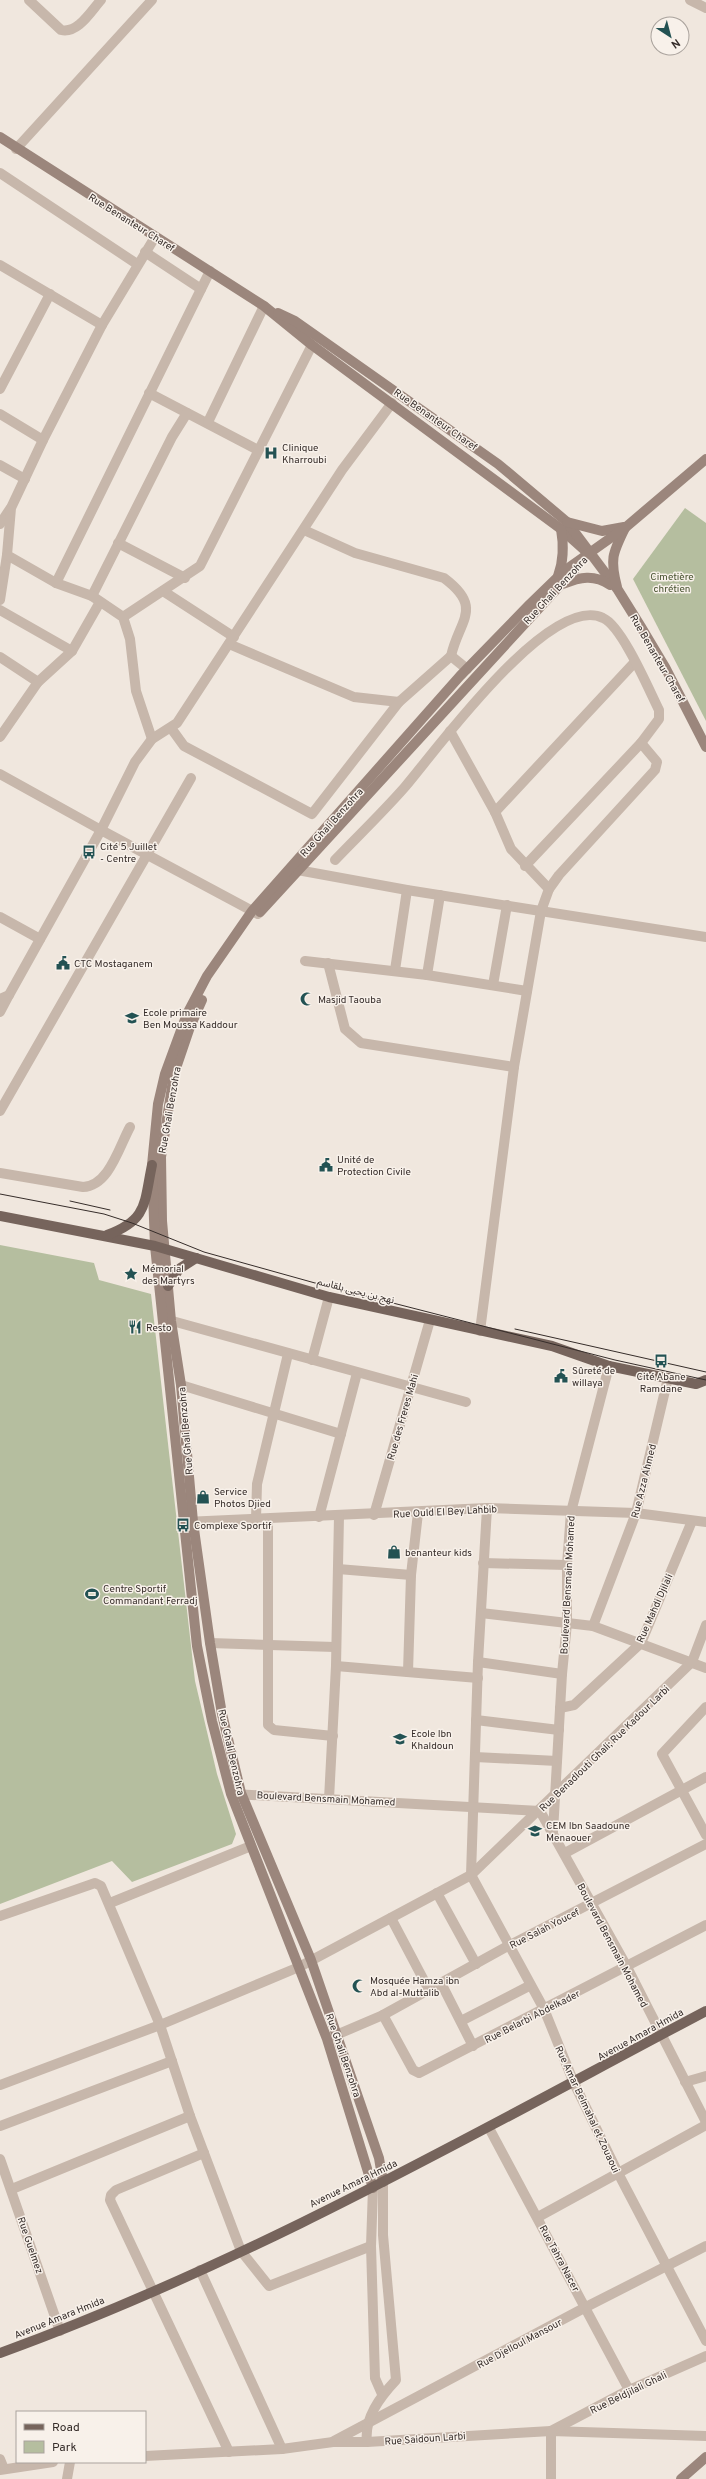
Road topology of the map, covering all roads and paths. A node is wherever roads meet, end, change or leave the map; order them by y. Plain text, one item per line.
1 (29, 0) edge
2 (101, 0) edge
3 (152, 0) edge
4 (690, 0) edge
5 (706, 8) edge
6 (0, 137) edge
7 (16, 149) junction
8 (0, 173) edge
9 (155, 237) junction
10 (145, 252) junction
11 (0, 264) edge
12 (137, 264) junction
13 (210, 271) junction
14 (201, 289) junction
15 (50, 294) junction
16 (264, 306) junction
17 (102, 325) junction
18 (312, 345) junction
19 (0, 389) edge
20 (149, 393) junction
21 (392, 403) junction
22 (187, 413) junction
23 (0, 414) edge
24 (208, 422) junction
25 (43, 440) junction
26 (258, 450) junction
27 (706, 459) edge
28 (0, 465) edge
29 (25, 479) junction
30 (4, 515) edge
31 (564, 526) junction
32 (626, 526) junction
33 (304, 530) junction
34 (118, 543) junction
35 (589, 554) junction
36 (7, 555) junction
37 (185, 578) junction
38 (559, 581) junction
39 (56, 583) junction
40 (618, 590) junction
41 (163, 591) junction
42 (96, 599) junction
43 (0, 600) edge
44 (0, 610) edge
45 (123, 617) junction
46 (232, 640) junction
47 (72, 651) junction
48 (451, 656) junction
49 (0, 657) edge
50 (634, 663) junction
51 (467, 669) junction
52 (38, 682) junction
53 (399, 702) junction
54 (171, 728) junction
55 (450, 731) junction
56 (0, 737) edge
57 (152, 738) junction
58 (641, 743) junction
59 (706, 747) edge
60 (0, 774) edge
61 (191, 778) dead end
62 (495, 812) junction
63 (101, 830) junction
64 (148, 854) junction
65 (335, 860) dead end
66 (525, 866) junction
67 (293, 870) junction
68 (549, 889) junction
69 (407, 890) junction
70 (440, 895) junction
71 (507, 906) junction
72 (541, 911) junction
73 (255, 912) junction
74 (0, 917) edge
75 (706, 937) edge
76 (40, 939) junction
77 (305, 961) dead end
78 (328, 963) junction
79 (395, 970) junction
80 (427, 974) junction
81 (493, 985) junction
82 (527, 991) junction
83 (4, 997) edge
84 (0, 1012) edge
85 (514, 1067) junction
86 (0, 1111) edge
87 (130, 1126) dead end
88 (152, 1165) junction
89 (0, 1173) edge
90 (0, 1216) edge
91 (106, 1235) junction
92 (160, 1248) junction
93 (196, 1258) junction
94 (168, 1286) junction
95 (329, 1297) junction
96 (167, 1320) junction
97 (430, 1320) junction
98 (480, 1331) junction
99 (288, 1354) junction
100 (312, 1360) junction
101 (608, 1366) junction
102 (357, 1373) junction
103 (668, 1378) junction
104 (706, 1380) edge
105 (181, 1386) junction
106 (411, 1387) junction
107 (466, 1402) dead end
108 (275, 1414) junction
109 (341, 1434) junction
110 (487, 1508) junction
111 (418, 1512) junction
112 (571, 1512) junction
113 (636, 1513) junction
114 (374, 1515) junction
115 (339, 1516) junction
116 (319, 1517) junction
117 (256, 1519) junction
118 (268, 1519) junction
119 (692, 1521) junction
120 (189, 1522) junction
121 (706, 1522) edge
122 (483, 1563) junction
123 (567, 1565) junction
124 (338, 1569) junction
125 (411, 1575) junction
126 (481, 1613) junction
127 (568, 1623) junction
128 (706, 1625) edge
129 (593, 1626) junction
130 (641, 1642) junction
131 (210, 1643) junction
132 (267, 1646) junction
133 (336, 1647) junction
134 (478, 1662) junction
135 (692, 1662) junction
136 (336, 1666) junction
137 (706, 1668) edge
138 (408, 1672) junction
139 (562, 1674) junction
140 (478, 1678) junction
141 (706, 1707) edge
142 (560, 1708) junction
143 (476, 1720) junction
144 (559, 1730) junction
145 (333, 1736) junction
146 (475, 1757) junction
147 (557, 1761) junction
148 (706, 1777) edge
149 (682, 1789) junction
150 (236, 1794) junction
151 (555, 1796) junction
152 (329, 1799) junction
153 (473, 1806) junction
154 (540, 1810) junction
155 (553, 1832) junction
156 (706, 1835) edge
157 (706, 1844) edge
158 (251, 1846) junction
159 (565, 1853) junction
160 (471, 1875) junction
161 (437, 1893) junction
162 (110, 1903) junction
163 (590, 1904) junction
164 (0, 1916) edge
165 (391, 1918) junction
166 (706, 1925) edge
167 (508, 1946) junction
168 (311, 1960) junction
169 (476, 1964) junction
170 (299, 1967) junction
171 (627, 1967) junction
172 (441, 1983) junction
173 (529, 1986) junction
174 (429, 1990) junction
175 (544, 2010) junction
176 (706, 2011) edge
177 (383, 2015) junction
178 (460, 2022) junction
179 (160, 2025) junction
180 (338, 2034) junction
181 (661, 2035) junction
182 (327, 2039) junction
183 (473, 2046) junction
184 (172, 2061) junction
185 (706, 2076) edge
186 (686, 2082) junction
187 (574, 2083) junction
188 (0, 2085) edge
189 (190, 2116) junction
190 (706, 2122) edge
191 (706, 2125) edge
192 (0, 2126) edge
193 (489, 2128) junction
194 (204, 2154) junction
195 (1, 2164) edge
196 (618, 2173) junction
197 (383, 2182) junction
198 (373, 2188) junction
199 (12, 2189) junction
200 (538, 2217) junction
201 (371, 2246) junction
202 (706, 2246) edge
203 (241, 2251) junction
204 (668, 2266) junction
205 (200, 2270) junction
206 (152, 2292) junction
207 (586, 2306) junction
208 (60, 2331) junction
209 (706, 2341) edge
210 (0, 2353) edge
211 (706, 2356) edge
212 (629, 2390) junction
213 (382, 2394) junction
214 (368, 2423) junction
215 (551, 2431) junction
216 (706, 2436) edge
217 (333, 2442) junction
218 (368, 2442) junction
219 (282, 2449) junction
220 (228, 2452) junction
221 (146, 2456) edge
222 (706, 2457) edge
223 (0, 2459) edge
224 (48, 2463) edge
225 (70, 2463) edge
226 (2, 2470) edge
227 (67, 2479) edge
228 (551, 2479) edge
229 (681, 2479) edge

1 - 2 street
3 - 7 street
4 - 5 street
6 - 7 main road, Rue Benanteur Charef
7 - 9 main road, Rue Benanteur Charef
8 - 12 street
9 - 10 street
9 - 13 main road, Rue Benanteur Charef
10 - 12 street
10 - 14 street
11 - 15 street
12 - 17 street
13 - 14 street
13 - 16 main road, Rue Benanteur Charef
14 - 20 street
15 - 17 street
15 - 19 street
16 - 18 main road, Rue Benanteur Charef
16 - 24 street
16 - 31 main road, Rue Benanteur Charef
17 - 25 street
18 - 21 main road, Rue Benanteur Charef
18 - 26 street
20 - 22 street
20 - 39 street
21 - 31 main road, Rue Benanteur Charef
21 - 33 street
22 - 24 street
22 - 34 street
23 - 25 street
24 - 26 street
25 - 29 street
26 - 37 street
27 - 32 main road, Rue Ghali Benzohra
28 - 29 street
29 - 30 street
30 - 36 street
31 - 32 main road
31 - 35 main road, Rue Benanteur Charef
31 - 38 main road
32 - 35 main road, Rue Ghali Benzohra
32 - 40 main road
33 - 46 street
33 - 48 street
34 - 37 street
34 - 42 street
35 - 38 main road, Rue Ghali Benzohra
35 - 40 main road, Rue Benanteur Charef
36 - 39 street
36 - 43 street
37 - 41 street
38 - 40 main road
38 - 51 main road, Rue Ghali Benzohra
38 - 67 main road, Rue Ghali Benzohra
39 - 42 street
40 - 59 main road, Rue Benanteur Charef
41 - 45 street
41 - 46 street
42 - 45 street
42 - 47 street
44 - 47 street
45 - 57 street
46 - 53 street
46 - 54 street
47 - 52 street
48 - 51 street
48 - 53 street
49 - 52 street
50 - 55 street
50 - 58 street
50 - 62 street
51 - 67 main road, Rue Ghali Benzohra
52 - 56 street
53 - 54 street
54 - 57 street
55 - 62 street
55 - 65 street
57 - 63 street
58 - 66 street
58 - 68 street
60 - 63 street
61 - 64 street
62 - 66 street
63 - 64 street
63 - 76 street
64 - 73 street
64 - 86 street
66 - 68 street
67 - 69 street
67 - 73 main road, Rue Ghali Benzohra
68 - 72 street
69 - 70 street
69 - 79 street
70 - 71 street
70 - 80 street
71 - 72 street
71 - 81 street
72 - 75 street
72 - 82 street
73 - 88 main road, Rue Ghali Benzohra
73 - 92 main road, Rue Ghali Benzohra
74 - 76 street
76 - 83 street
77 - 78 street
78 - 79 street
78 - 85 street
79 - 80 street
80 - 81 street
81 - 82 street
82 - 85 street
83 - 84 street
85 - 98 street
87 - 89 street
88 - 91 main road
88 - 92 main road, Rue Ghali Benzohra
90 - 91 main road, نهج بن يحيى بلقاسم
91 - 92 main road, نهج بن يحيى بلقاسم
92 - 93 main road, نهج بن يحيى بلقاسم
92 - 94 main road, Rue Ghali Benzohra
92 - 96 main road, Rue Ghali Benzohra
93 - 94 main road
93 - 95 main road, نهج بن يحيى بلقاسم
94 - 96 main road, Rue Ghali Benzohra
95 - 97 main road, نهج بن يحيى بلقاسم
95 - 100 street
96 - 99 street
96 - 105 main road, Rue Ghali Benzohra
96 - 120 main road, Rue Ghali Benzohra
97 - 98 main road, نهج بن يحيى بلقاسم
97 - 106 street, Rue des Freres Mahi
98 - 101 main road, نهج بن يحيى بلقاسم
99 - 100 street
99 - 108 street
100 - 102 street
101 - 103 main road, نهج بن يحيى بلقاسم
101 - 112 street, Boulevard Bensmain Mohamed
102 - 106 street
102 - 109 street
103 - 104 main road, نهج بن يحيى بلقاسم
103 - 113 street, Rue Azza Ahmed
105 - 108 street
105 - 120 main road, Rue Ghali Benzohra
106 - 107 street
106 - 114 street, Rue des Freres Mahi
108 - 109 street
108 - 117 street
109 - 116 street
110 - 111 street, Rue Ould El Bey Lahbib
110 - 112 street, Rue Ould El Bey Lahbib
110 - 122 street
111 - 114 street, Rue Ould El Bey Lahbib
111 - 125 street
112 - 113 street, Rue Ould El Bey Lahbib
112 - 123 street, Boulevard Bensmain Mohamed
113 - 119 street, Rue Ould El Bey Lahbib
113 - 129 street, Rue Azza Ahmed
114 - 115 street, Rue Ould El Bey Lahbib
115 - 116 street, Rue Ould El Bey Lahbib
115 - 124 street
116 - 118 street, Rue Ould El Bey Lahbib
117 - 118 street, Rue Ould El Bey Lahbib
117 - 120 street, Rue Ould El Bey Lahbib
118 - 132 street
119 - 121 street, Rue Ould El Bey Lahbib
119 - 130 street, Rue Mahdi Djilali
120 - 131 main road, Rue Ghali Benzohra
120 - 150 main road, Rue Ghali Benzohra
122 - 123 street
122 - 126 street
123 - 127 street, Boulevard Bensmain Mohamed
124 - 125 street
124 - 133 street
125 - 138 street
126 - 127 street
126 - 134 street
127 - 129 street
127 - 139 street, Boulevard Bensmain Mohamed
128 - 135 street, Rue Benadlouti Ghali; Rue Kadour Larbi
129 - 130 street
130 - 135 street
130 - 142 street, Rue Mahdi Djilali
131 - 132 street
131 - 150 main road, Rue Ghali Benzohra
132 - 133 street
132 - 145 street
133 - 136 street
134 - 139 street
134 - 140 street
135 - 137 street
135 - 151 street, Rue Benadlouti Ghali; Rue Kadour Larbi
136 - 138 street
136 - 145 street
138 - 140 street
139 - 142 street, Boulevard Bensmain Mohamed
140 - 143 street
141 - 149 street
142 - 144 street, Boulevard Bensmain Mohamed
143 - 144 street
143 - 146 street
144 - 147 street, Boulevard Bensmain Mohamed
145 - 152 street
146 - 147 street
146 - 153 street
147 - 151 street, Boulevard Bensmain Mohamed
148 - 149 street
149 - 156 street
149 - 159 street
150 - 152 street, Boulevard Bensmain Mohamed
150 - 158 main road, Rue Ghali Benzohra
150 - 168 main road, Rue Ghali Benzohra
151 - 154 street, Rue Benadlouti Ghali; Rue Kadour Larbi
151 - 155 street, Boulevard Bensmain Mohamed
152 - 153 street, Boulevard Bensmain Mohamed
153 - 154 street, Boulevard Bensmain Mohamed
153 - 160 street
154 - 155 street, Boulevard Bensmain Mohamed
154 - 160 street, Rue Benadlouti Ghali; Rue Kadour Larbi
155 - 159 street, Boulevard Bensmain Mohamed
157 - 163 street, Rue Salah Youcef
158 - 162 street
158 - 170 main road, Rue Ghali Benzohra
159 - 163 street, Boulevard Bensmain Mohamed
160 - 161 street, Rue Benadlouti Ghali; Rue Kadour Larbi
160 - 167 street, Rue Amar Belmahal et Zouaoui
161 - 165 street, Rue Benadlouti Ghali; Rue Kadour Larbi
161 - 169 street
162 - 164 street
162 - 179 street
163 - 167 street, Rue Salah Youcef
163 - 171 street, Boulevard Bensmain Mohamed
165 - 168 street, Rue Benadlouti Ghali; Rue Kadour Larbi
165 - 174 street
166 - 171 street, Rue Belarbi Abdelkader
167 - 169 street, Rue Salah Youcef
167 - 173 street, Rue Amar Belmahal et Zouaoui
168 - 170 street, Rue Benadlouti Ghali; Rue Kadour Larbi
168 - 180 main road, Rue Ghali Benzohra
169 - 172 street, Rue Salah Youcef
170 - 179 street, Rue Benadlouti Ghali; Rue Kadour Larbi
170 - 182 main road, Rue Ghali Benzohra
171 - 175 street, Rue Belarbi Abdelkader
171 - 181 street, Boulevard Bensmain Mohamed
172 - 174 street, Rue Salah Youcef
172 - 178 street
173 - 175 street, Rue Amar Belmahal et Zouaoui
173 - 178 street
174 - 177 street, Rue Salah Youcef
175 - 183 street, Rue Belarbi Abdelkader
175 - 187 street, Rue Amar Belmahal et Zouaoui
176 - 181 main road, Avenue Amara Hmida
177 - 180 street, Rue Salah Youcef
177 - 183 street, Rue Belarbi Abdelkader
178 - 183 street
179 - 184 street
179 - 188 street, Rue Benadlouti Ghali; Rue Kadour Larbi
180 - 182 street, Rue Salah Youcef
180 - 197 main road, Rue Ghali Benzohra
181 - 186 street, Boulevard Bensmain Mohamed
181 - 187 main road, Avenue Amara Hmida
182 - 198 main road, Rue Ghali Benzohra
184 - 189 street
184 - 192 street
185 - 186 street
186 - 190 street, Boulevard Bensmain Mohamed
187 - 193 main road, Avenue Amara Hmida
187 - 196 street, Rue Amar Belmahal et Zouaoui
189 - 194 street
189 - 199 street
191 - 196 street
193 - 197 main road, Avenue Amara Hmida
193 - 200 street, Rue Tahra Nacer
194 - 203 street
194 - 206 street
195 - 199 street, Rue Guelmez
196 - 200 street
196 - 204 street, Rue Amar Belmahal et Zouaoui
197 - 198 main road, Avenue Amara Hmida
197 - 213 street, Rue Ghali Benzohra
198 - 201 street, Rue Ghali Benzohra
198 - 203 main road, Avenue Amara Hmida
199 - 208 street, Rue Guelmez
200 - 207 street, Rue Tahra Nacer
201 - 203 street
201 - 213 street, Rue Ghali Benzohra
202 - 204 street, Rue Djelloul Mansour
203 - 205 main road, Avenue Amara Hmida
204 - 207 street, Rue Djelloul Mansour
204 - 209 street, Rue Amar Belmahal et Zouaoui
205 - 206 main road, Avenue Amara Hmida
205 - 219 street
206 - 208 main road, Avenue Amara Hmida
206 - 220 street
207 - 212 street, Rue Tahra Nacer
207 - 214 street, Rue Djelloul Mansour
208 - 210 main road, Avenue Amara Hmida
211 - 212 street, Rue Beldjilali Ghali
212 - 215 street, Rue Beldjilali Ghali
213 - 214 street, Rue Ghali Benzohra
214 - 217 street, Rue Djelloul Mansour
214 - 218 street
215 - 216 street, Rue Saidoun Larbi
215 - 218 street, Rue Saidoun Larbi
215 - 228 street
217 - 218 street, Rue Saidoun Larbi
217 - 219 street, Rue Saidoun Larbi
219 - 220 street, Rue Saidoun Larbi
220 - 221 street, Rue Saidoun Larbi
222 - 229 main road
223 - 226 street
224 - 226 street
225 - 227 street

